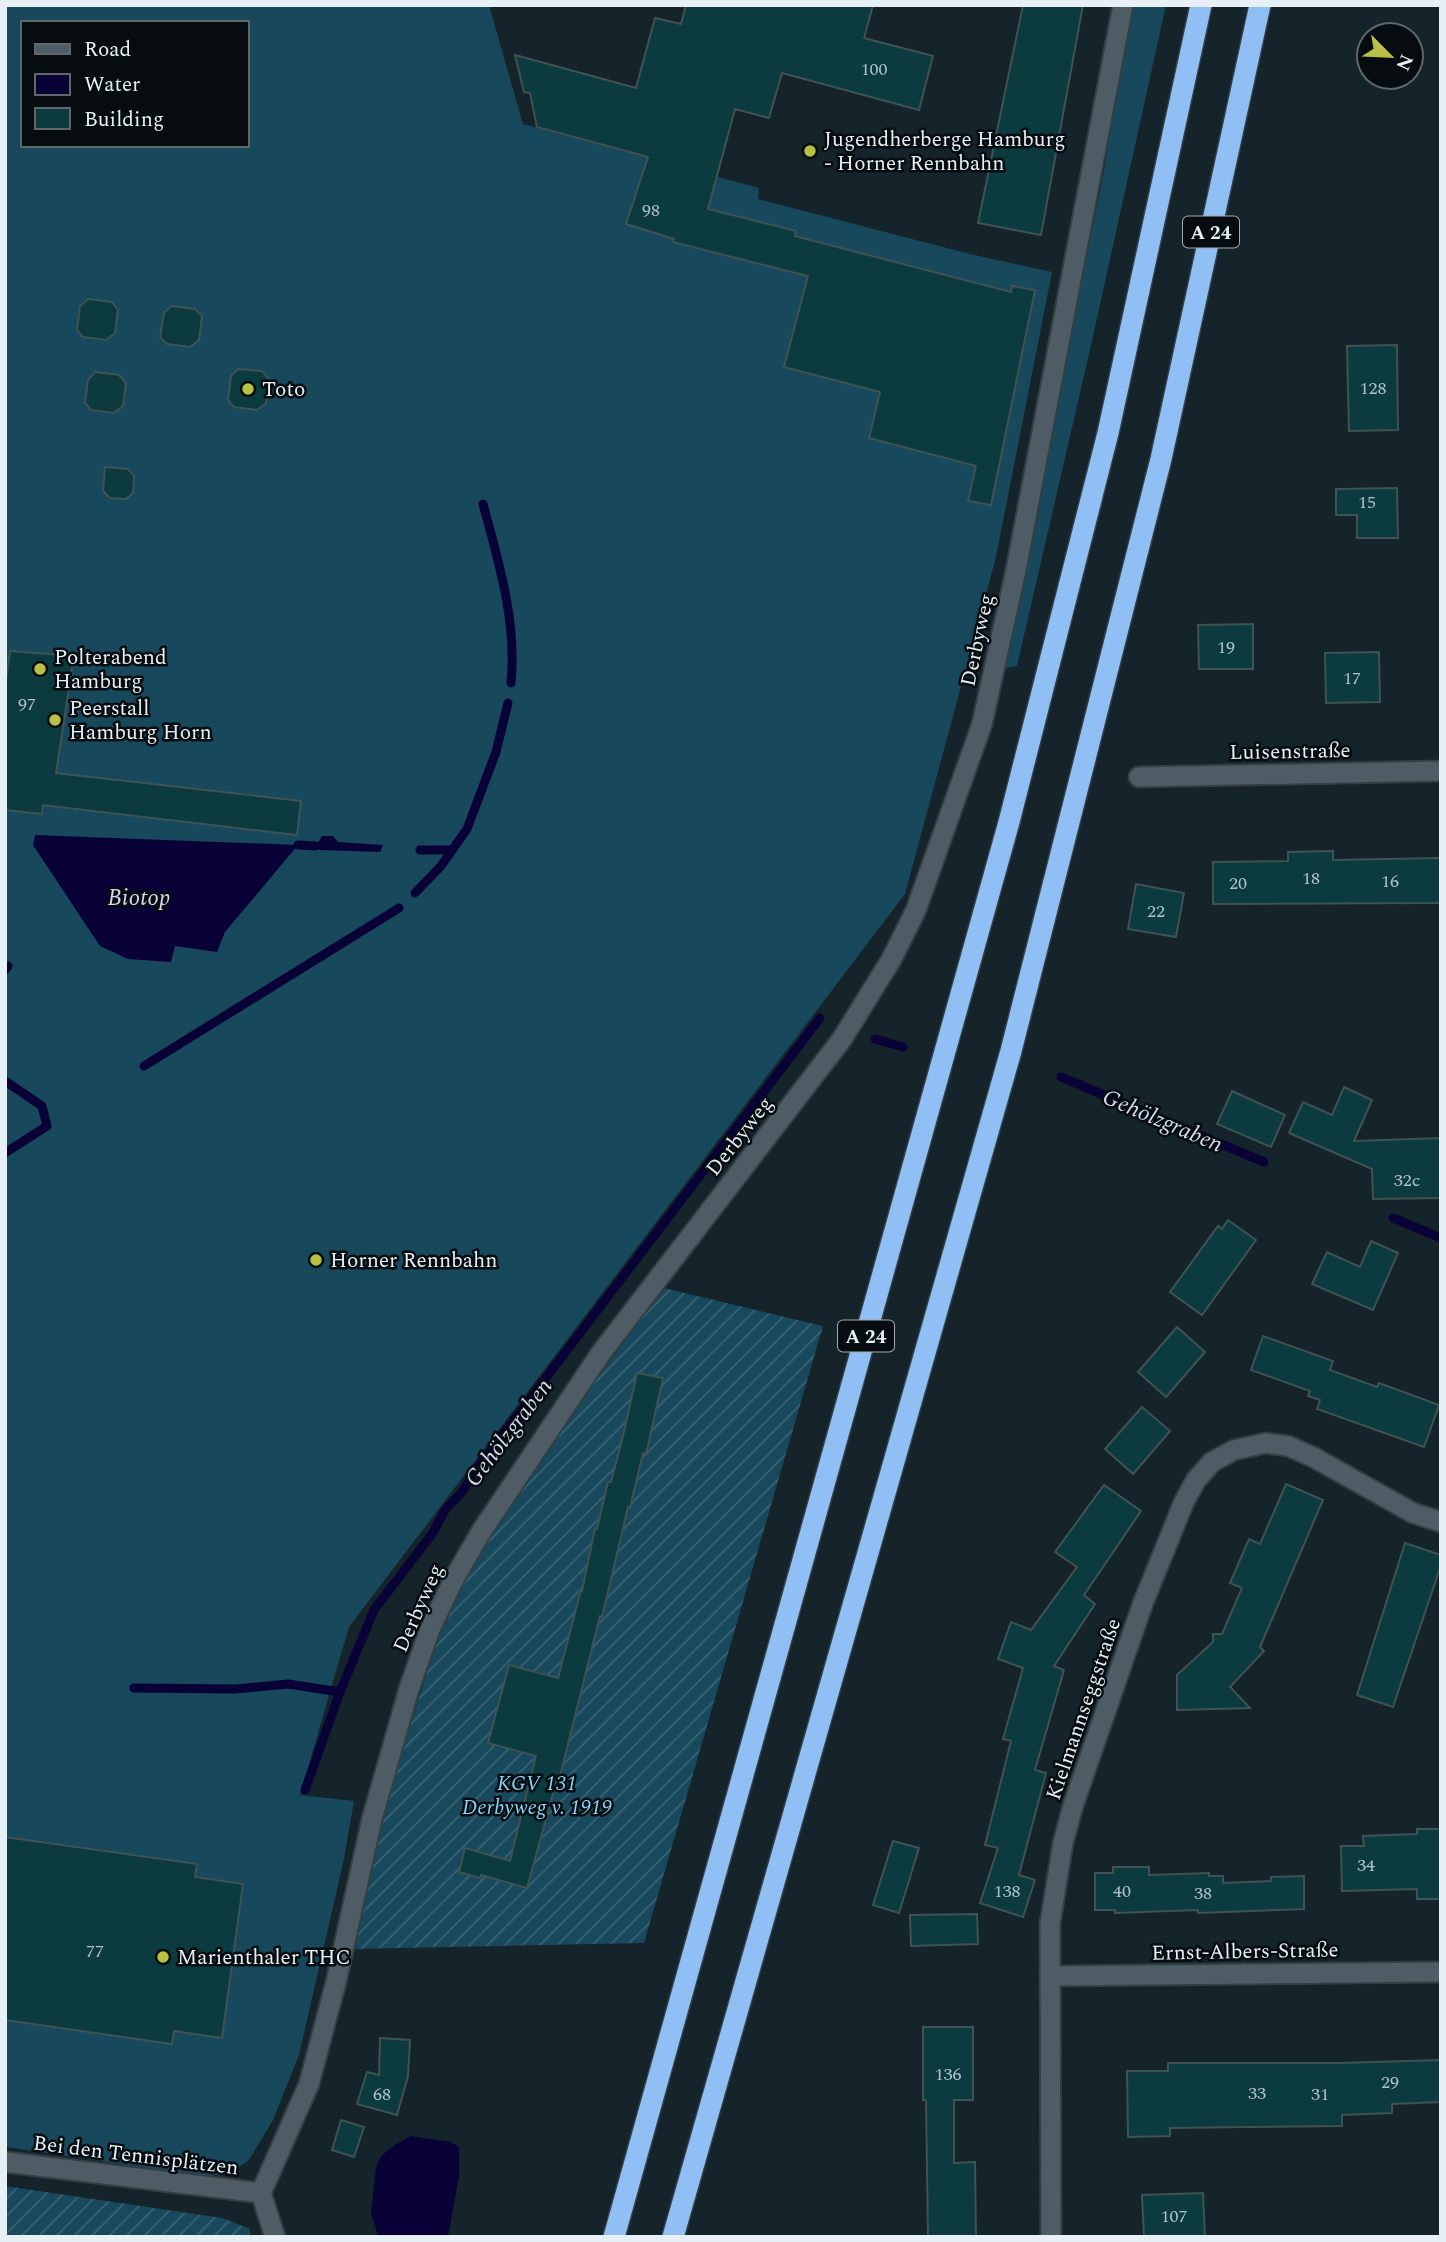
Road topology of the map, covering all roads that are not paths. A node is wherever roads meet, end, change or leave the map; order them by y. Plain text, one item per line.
1 (1123, 5) edge
2 (1201, 5) edge
3 (1260, 5) edge
4 (1441, 771) edge
5 (1139, 777) dead end
6 (1441, 1522) edge
7 (1441, 1972) edge
8 (1050, 1976) junction
9 (5, 2162) edge
10 (261, 2193) junction
11 (275, 2237) edge
12 (614, 2237) edge
13 (673, 2237) edge
14 (1051, 2237) edge

1 - 10 street, Derbyweg
2 - 12 highway, A 24
3 - 13 highway, A 24
4 - 5 street, Luisenstraße
6 - 8 street, Kielmannseggstraße
7 - 8 street, Ernst-Albers-Straße
8 - 14 street, Kielmannseggstraße
9 - 10 street, Bei den Tennisplätzen
10 - 11 street

